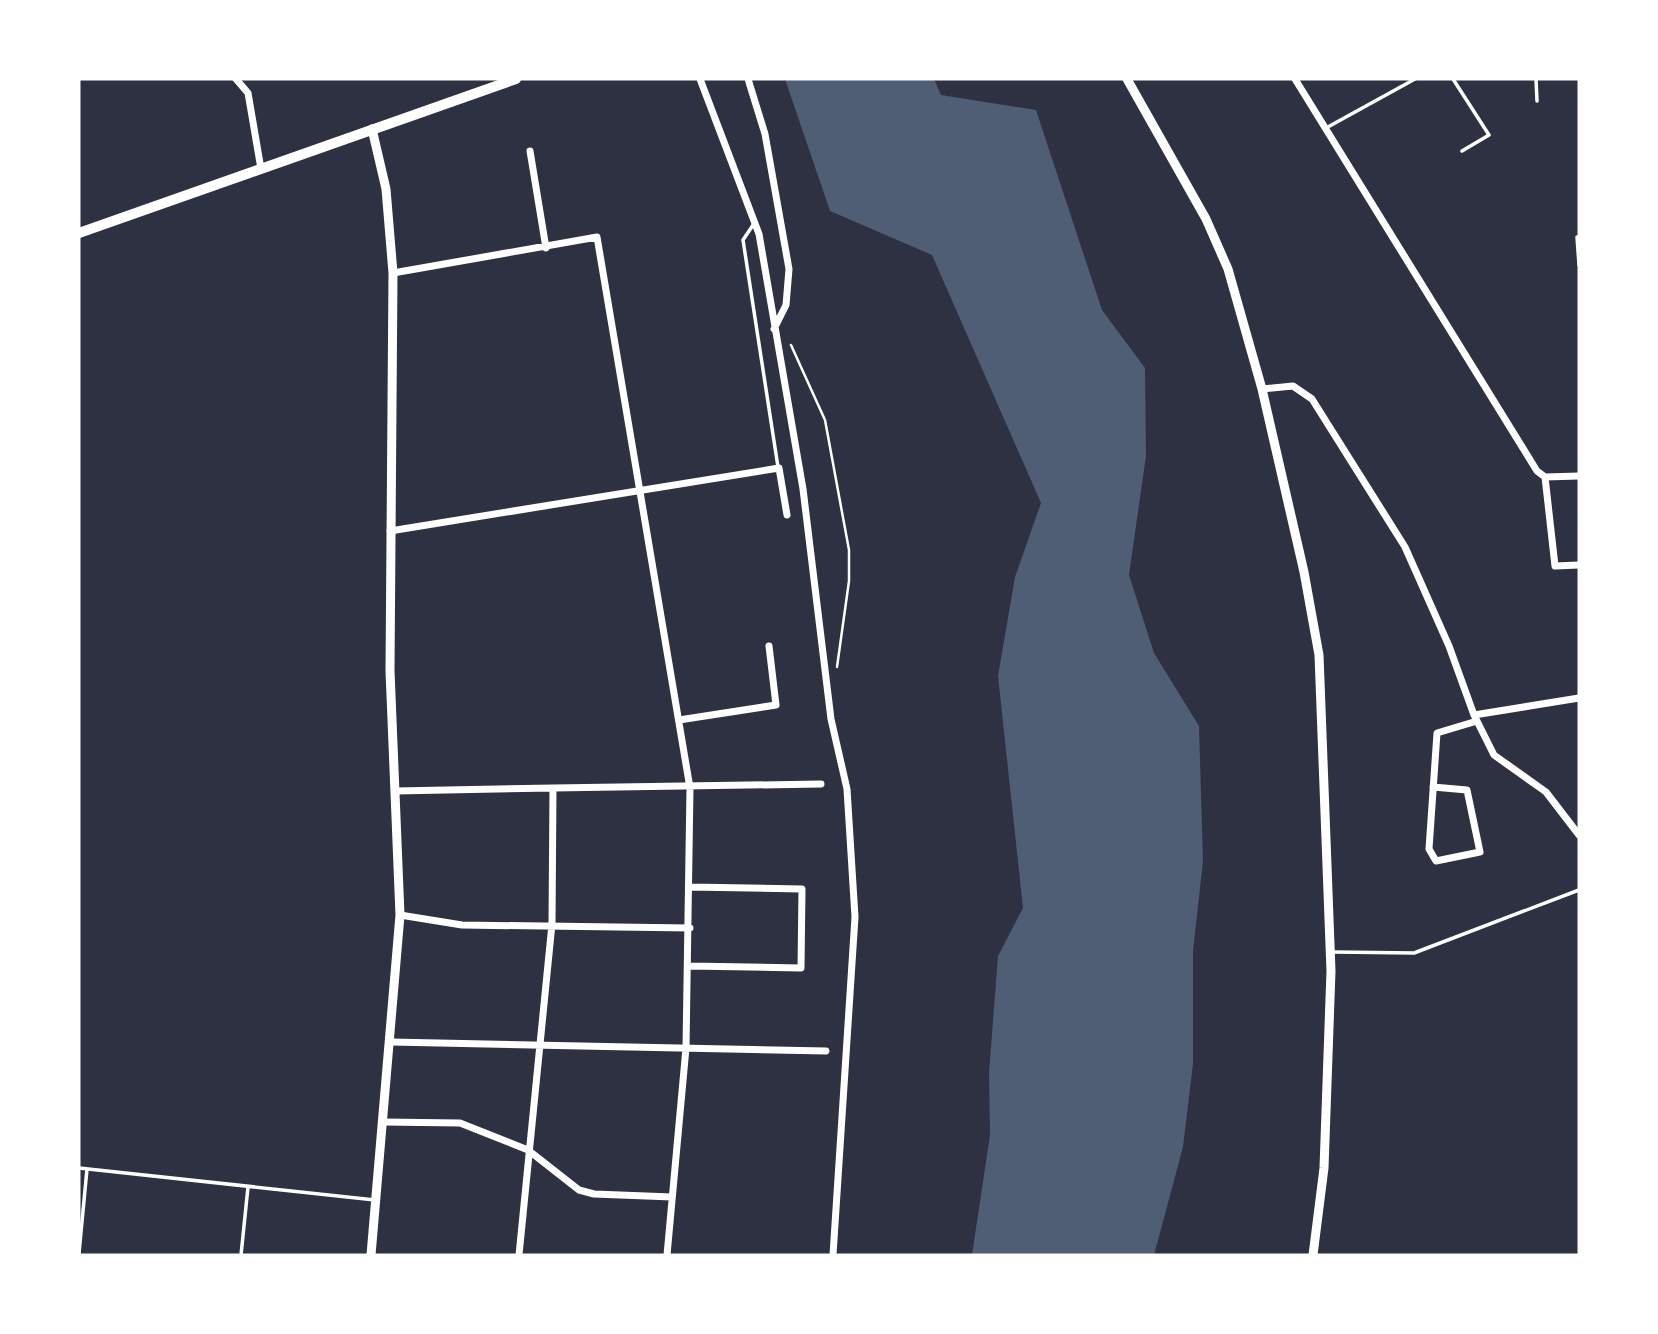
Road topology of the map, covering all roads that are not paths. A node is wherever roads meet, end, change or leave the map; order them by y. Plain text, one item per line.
1 (236, 79) edge
2 (516, 79) edge
3 (700, 79) edge
4 (748, 79) edge
5 (1128, 79) edge
6 (1295, 79) edge
7 (1415, 79) edge
8 (1453, 79) edge
9 (1536, 79) edge
10 (494, 83) edge
11 (1537, 101) dead end
12 (372, 128) junction
13 (1326, 128) junction
14 (530, 151) dead end
15 (1462, 151) dead end
16 (261, 169) junction
17 (755, 223) junction
18 (79, 233) edge
19 (1577, 237) dead end
20 (546, 248) junction
21 (1579, 265) edge
22 (393, 272) junction
23 (773, 329) junction
24 (1262, 389) junction
25 (779, 468) junction
26 (1579, 476) edge
27 (1545, 477) junction
28 (641, 491) junction
29 (787, 515) dead end
30 (390, 531) junction
31 (1579, 565) edge
32 (769, 646) dead end
33 (1579, 698) edge
34 (1475, 718) junction
35 (678, 720) junction
36 (821, 784) dead end
37 (1433, 787) junction
38 (554, 788) junction
39 (690, 788) junction
40 (396, 791) junction
41 (1579, 835) edge
42 (690, 887) junction
43 (1579, 890) edge
44 (400, 915) junction
45 (552, 924) junction
46 (690, 928) junction
47 (1331, 951) junction
48 (689, 965) junction
49 (391, 1042) junction
50 (542, 1045) junction
51 (686, 1048) junction
52 (826, 1051) dead end
53 (383, 1122) junction
54 (528, 1150) junction
55 (79, 1168) edge
56 (87, 1169) junction
57 (248, 1187) junction
58 (673, 1197) junction
59 (375, 1200) junction
60 (79, 1253) edge
61 (240, 1255) edge
62 (371, 1255) edge
63 (519, 1255) edge
64 (667, 1255) edge
65 (833, 1255) edge
66 (1312, 1255) edge

1 - 16 street
2 - 10 main road
3 - 17 street
4 - 23 street
5 - 24 street
6 - 13 street
7 - 13 lane
8 - 15 lane
9 - 11 lane
10 - 12 main road
12 - 16 main road
12 - 22 street
13 - 27 street
14 - 20 street
16 - 18 main road
17 - 23 street
17 - 25 lane
19 - 21 lane
20 - 22 street
20 - 28 street
22 - 30 street
23 - 65 street
24 - 34 street
24 - 47 street
25 - 28 street
25 - 29 street
26 - 27 street
27 - 31 street
28 - 30 street
28 - 35 street
30 - 40 street
32 - 35 street
33 - 34 street
34 - 37 street
34 - 41 street
35 - 39 street
36 - 39 street
37 - 37 street
38 - 39 street
38 - 40 street
38 - 45 street
39 - 42 street
40 - 44 street
42 - 46 street
42 - 48 street
43 - 47 lane
44 - 45 street
44 - 49 street
45 - 46 street
45 - 50 street
46 - 48 street
47 - 66 street
48 - 51 street
49 - 50 street
49 - 53 street
50 - 51 street
50 - 54 street
51 - 52 street
51 - 58 street
53 - 54 street
53 - 59 street
54 - 58 street
54 - 63 street
55 - 56 lane
56 - 57 lane
56 - 60 lane
57 - 59 lane
57 - 61 lane
58 - 64 street
59 - 62 street

